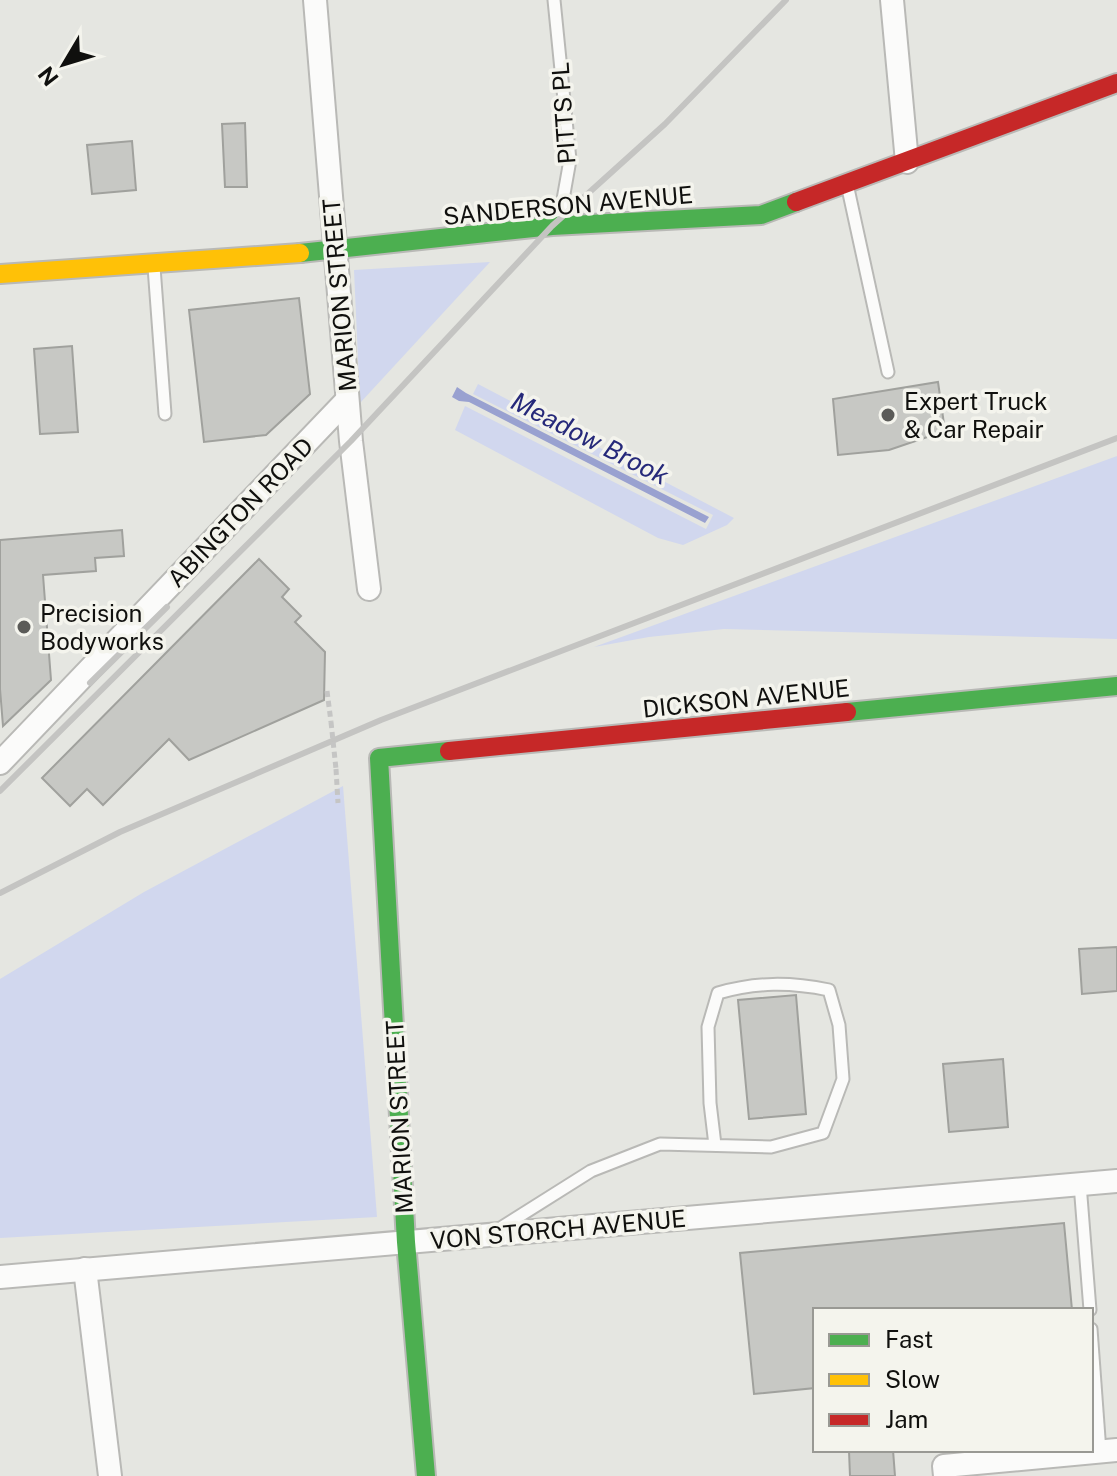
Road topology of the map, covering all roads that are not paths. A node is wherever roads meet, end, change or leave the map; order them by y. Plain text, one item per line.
1 (315, 0) edge
2 (554, 0) edge
3 (892, 0) edge
4 (1117, 83) edge
5 (907, 162) junction
6 (847, 183) junction
7 (558, 226) junction
8 (334, 251) junction
9 (153, 264) junction
10 (0, 274) edge
11 (888, 372) dead end
12 (347, 400) junction
13 (165, 414) dead end
14 (369, 589) dead end
15 (1117, 686) edge
16 (379, 758) joint
17 (0, 763) edge
18 (715, 1145) junction
19 (1117, 1181) edge
20 (1080, 1184) junction
21 (492, 1233) junction
22 (406, 1242) junction
23 (85, 1269) junction
24 (0, 1277) edge
25 (1090, 1308) edge
26 (1093, 1343) edge
27 (1109, 1451) edge
28 (110, 1476) edge
29 (426, 1476) edge
30 (945, 1476) edge

1 - 8 street, MARION STREET
2 - 7 lane, PITTS PL
3 - 5 street
4 - 5 street, SANDERSON AVENUE
5 - 6 street, SANDERSON AVENUE
6 - 7 street, SANDERSON AVENUE
6 - 11 lane
7 - 8 street, SANDERSON AVENUE
8 - 9 street, SANDERSON AVENUE
8 - 12 street, MARION STREET
9 - 10 street, SANDERSON AVENUE
9 - 13 lane
12 - 14 street, MARION STREET
12 - 17 street, ABINGTON ROAD
15 - 16 street, DICKSON AVENUE
16 - 22 street, MARION STREET
18 - 18 lane
18 - 21 lane
19 - 20 street, VON STORCH AVENUE
20 - 21 street, VON STORCH AVENUE
20 - 25 lane
21 - 22 street, VON STORCH AVENUE
22 - 23 street, VON STORCH AVENUE
22 - 29 street, MARION STREET
23 - 24 street, VON STORCH AVENUE
23 - 28 street
26 - 27 lane
27 - 30 street

